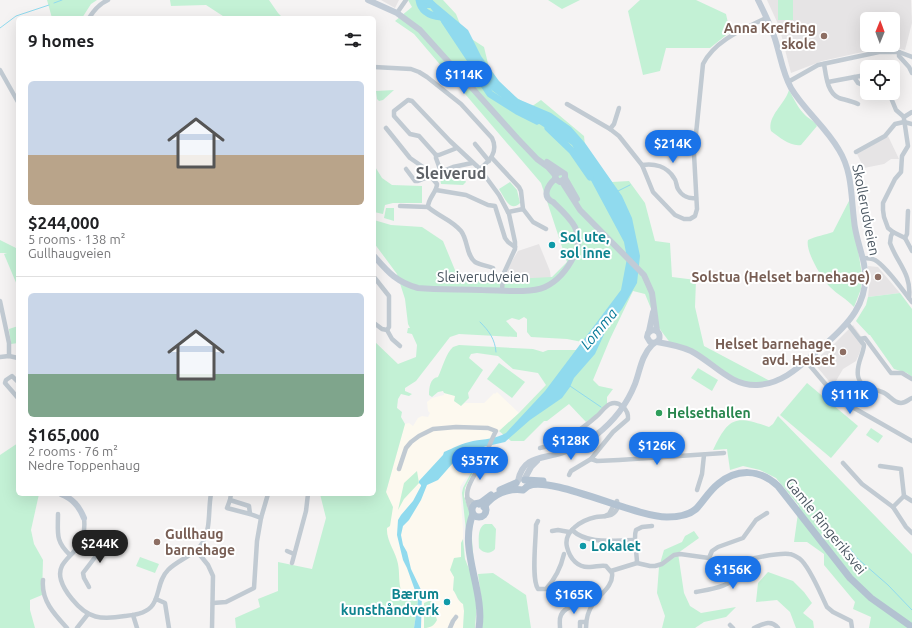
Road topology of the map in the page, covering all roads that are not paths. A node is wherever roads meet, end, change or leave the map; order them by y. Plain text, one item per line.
1 (108, 0) edge
2 (368, 0) edge
3 (406, 0) edge
4 (758, 0) edge
5 (397, 13) junction
6 (90, 16) edge
7 (766, 18) junction
8 (879, 52) edge
9 (899, 52) joint
10 (912, 57) edge
11 (824, 64) junction
12 (376, 68) edge
13 (0, 70) edge
14 (912, 73) edge
15 (854, 77) junction
16 (860, 77) edge
17 (788, 82) junction
18 (828, 82) junction
19 (860, 84) edge
20 (16, 98) edge
21 (892, 100) edge
22 (567, 104) dead end
23 (858, 104) dead end
24 (619, 108) dead end
25 (912, 112) edge
26 (904, 117) junction
27 (904, 122) junction
28 (912, 124) edge
29 (386, 128) dead end
30 (610, 129) junction
31 (475, 144) dead end
32 (457, 148) junction
33 (856, 152) dead end
34 (436, 155) junction
35 (490, 159) junction
36 (472, 163) junction
37 (642, 166) junction
38 (406, 169) dead end
39 (480, 170) junction
40 (441, 172) junction
41 (430, 176) junction
42 (560, 178) junction
43 (436, 190) junction
44 (696, 198) junction
45 (400, 206) dead end
46 (428, 207) junction
47 (523, 209) junction
48 (908, 211) dead end
49 (508, 212) junction
50 (546, 230) dead end
51 (893, 232) junction
52 (905, 238) junction
53 (515, 247) junction
54 (912, 251) edge
55 (376, 258) edge
56 (863, 258) junction
57 (493, 268) dead end
58 (376, 279) edge
59 (502, 290) junction
60 (910, 300) edge
61 (0, 301) edge
62 (654, 304) junction
63 (847, 323) junction
64 (376, 324) edge
65 (387, 330) junction
66 (658, 333) junction
67 (648, 334) junction
68 (860, 340) junction
69 (655, 342) junction
70 (671, 344) junction
71 (400, 346) dead end
72 (9, 356) junction
73 (0, 357) edge
74 (16, 358) edge
75 (806, 361) junction
76 (912, 379) edge
77 (16, 380) edge
78 (629, 394) junction
79 (16, 396) edge
80 (912, 398) edge
81 (622, 406) junction
82 (912, 440) edge
83 (540, 448) dead end
84 (724, 453) dead end
85 (704, 455) junction
86 (591, 459) junction
87 (843, 463) dead end
88 (880, 466) dead end
89 (399, 469) dead end
90 (569, 475) dead end
91 (521, 483) junction
92 (696, 490) dead end
93 (65, 496) edge
94 (211, 496) edge
95 (231, 496) edge
96 (267, 496) edge
97 (308, 496) edge
98 (904, 496) junction
99 (467, 498) junction
100 (230, 500) junction
101 (912, 501) edge
102 (616, 504) junction
103 (480, 505) junction
104 (893, 507) junction
105 (473, 513) junction
106 (767, 513) dead end
107 (58, 514) dead end
108 (250, 514) junction
109 (482, 516) junction
110 (84, 518) joint
111 (261, 518) junction
112 (538, 521) dead end
113 (652, 526) dead end
114 (552, 531) dead end
115 (570, 531) junction
116 (912, 533) edge
117 (635, 540) junction
118 (104, 542) dead end
119 (469, 549) junction
120 (196, 550) junction
121 (287, 551) dead end
122 (294, 554) junction
123 (564, 554) dead end
124 (70, 555) junction
125 (709, 558) junction
126 (741, 562) junction
127 (292, 563) dead end
128 (637, 563) junction
129 (611, 571) junction
130 (43, 580) dead end
131 (89, 587) dead end
132 (696, 592) dead end
133 (156, 599) junction
134 (213, 603) junction
135 (592, 604) junction
136 (88, 614) junction
137 (133, 615) junction
138 (456, 617) dead end
139 (586, 622) junction
140 (912, 626) edge
141 (67, 628) edge
142 (77, 628) edge
143 (137, 628) edge
144 (169, 628) edge
145 (212, 628) edge
146 (450, 628) edge
147 (479, 628) edge
148 (560, 628) edge
149 (580, 628) edge
150 (586, 628) edge
151 (754, 628) edge
152 (778, 628) edge
153 (852, 628) edge

1 - 6 street
2 - 5 street
3 - 5 street
4 - 7 street, Skollerudveien
5 - 42 street
7 - 17 street, Skollerudveien
7 - 44 street
8 - 11 street
9 - 10 street
9 - 14 street
11 - 17 street
11 - 18 street
12 - 35 street
13 - 20 street
15 - 16 street
15 - 18 street
15 - 19 street
17 - 56 street, Skollerudveien
18 - 23 street
21 - 26 street
22 - 30 street
24 - 30 street
25 - 26 street
26 - 27 street
27 - 28 street
27 - 33 street, Skollerudveien
27 - 51 street
29 - 41 street
30 - 37 street
31 - 35 street
32 - 34 street
32 - 34 street
32 - 36 street
34 - 40 street
35 - 39 street
35 - 47 street
36 - 39 street
36 - 40 street
37 - 44 street
37 - 44 street
38 - 41 street
39 - 49 street
40 - 41 street
41 - 43 street
42 - 59 street, Sleiverudveien
42 - 62 street
43 - 46 street
43 - 53 street
45 - 46 street
46 - 57 street
47 - 49 street
47 - 50 street
48 - 52 street
49 - 53 street
51 - 52 street
51 - 60 street
52 - 54 street
53 - 59 street
55 - 59 street, Sleiverudveien
56 - 60 street
56 - 63 street, Skollerudveien
58 - 65 street
61 - 72 street
62 - 66 street
62 - 67 street
63 - 68 street
63 - 75 street, Skollerudveien
64 - 65 street
65 - 71 street
66 - 67 street
66 - 69 street
66 - 70 street, Skollerudveien
67 - 69 street
67 - 78 street
68 - 76 street
68 - 80 street
69 - 70 street, Skollerudveien
69 - 78 street
70 - 75 street, Skollerudveien
72 - 73 street
72 - 74 street
75 - 82 street
77 - 79 street
78 - 81 street
81 - 83 street
81 - 86 street
81 - 91 street
84 - 85 street
85 - 86 street
85 - 92 street
86 - 90 street
87 - 104 street
88 - 98 street
89 - 99 street
91 - 102 main road, Gamle Ringeriksvei
91 - 103 main road
93 - 110 street
94 - 120 street
95 - 100 street
96 - 111 street
97 - 122 street
98 - 101 street
98 - 104 street
99 - 103 street
99 - 105 street
100 - 108 street
100 - 108 street
102 - 115 street
102 - 140 main road, Gamle Ringeriksvei
103 - 105 main road
103 - 109 main road
104 - 116 street
105 - 109 main road
105 - 119 main road
106 - 125 street
107 - 124 street
108 - 111 street
109 - 119 main road
110 - 124 street
111 - 134 street
112 - 123 street
113 - 117 street
114 - 115 street
115 - 117 street
115 - 129 street
117 - 128 street
118 - 131 street
119 - 147 main road
120 - 133 street
120 - 134 street
121 - 122 street
122 - 127 street
124 - 136 street
125 - 126 street
125 - 128 street
126 - 132 street
126 - 153 street
128 - 129 street
129 - 135 street
130 - 141 street
133 - 137 street
133 - 144 street
134 - 145 street
135 - 139 street
135 - 148 street
136 - 137 street
136 - 142 street
137 - 143 street
138 - 146 street
139 - 149 street
139 - 150 street
151 - 152 street

